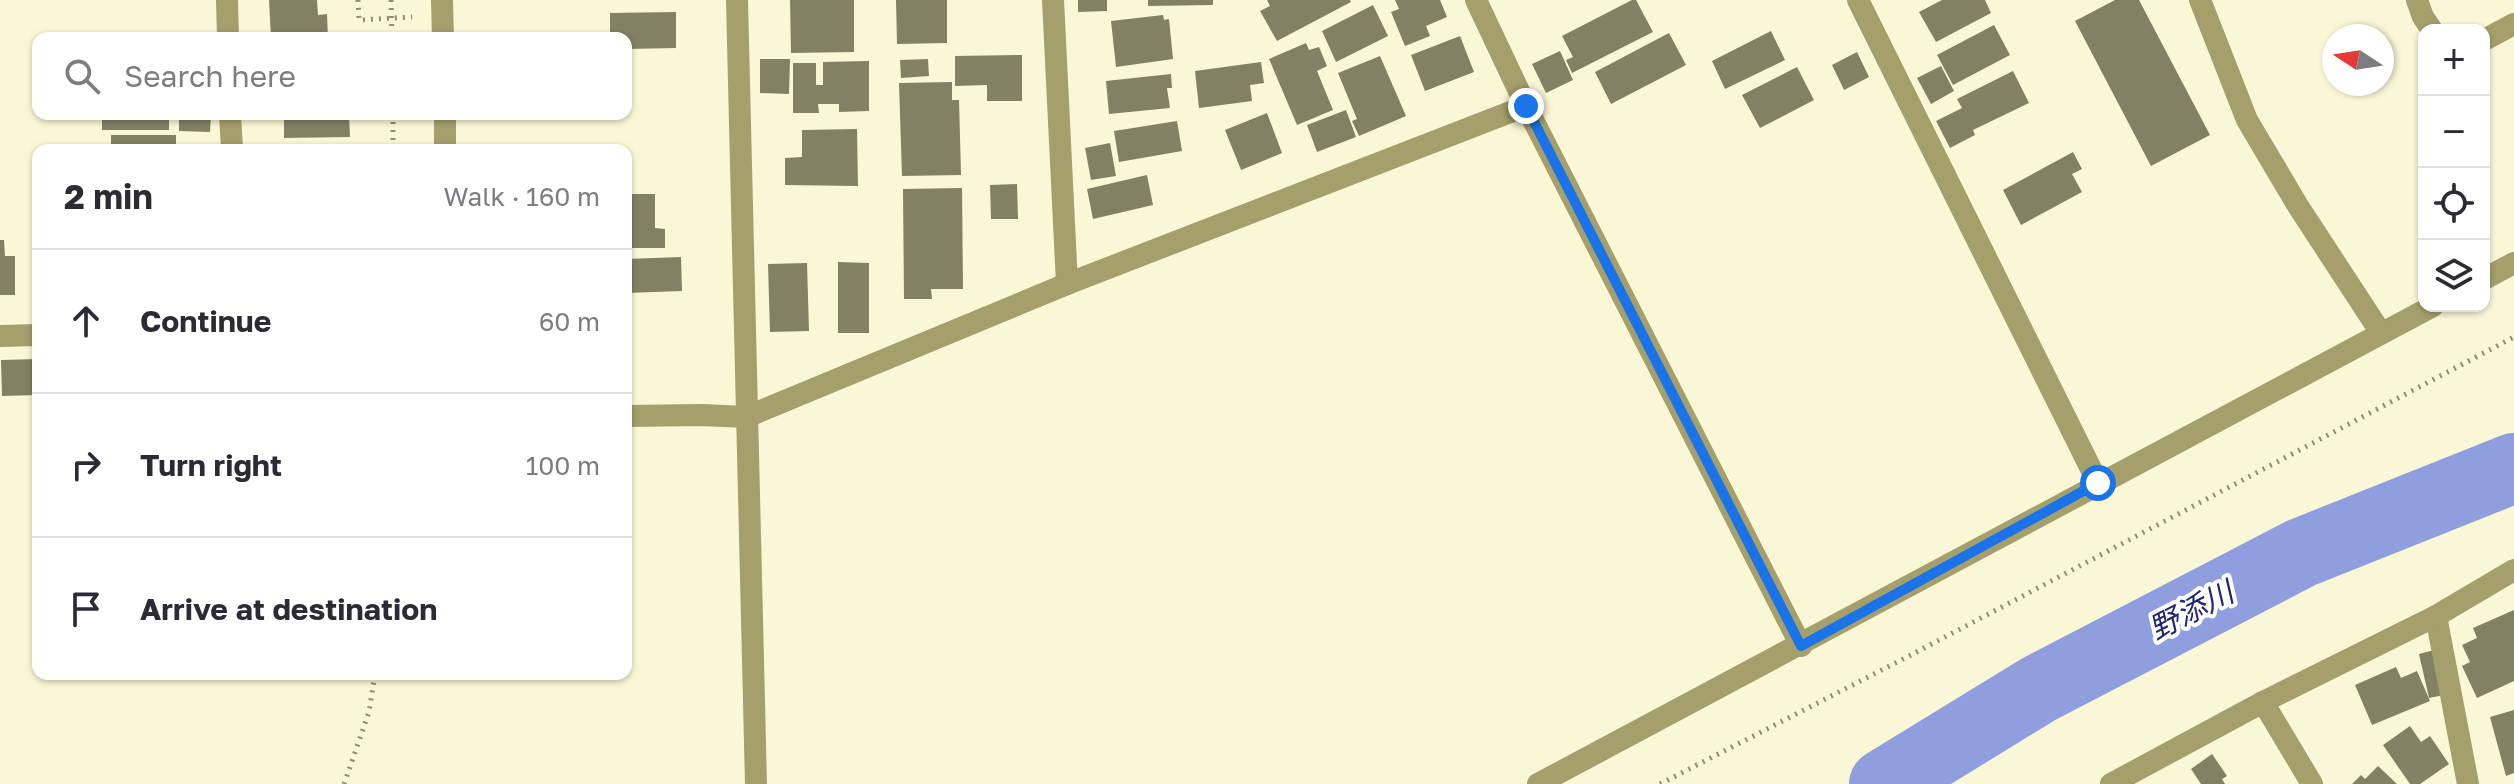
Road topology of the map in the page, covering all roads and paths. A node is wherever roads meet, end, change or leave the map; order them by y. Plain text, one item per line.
1 (227, 0) edge
2 (358, 0) edge
3 (391, 0) edge
4 (442, 0) edge
5 (737, 0) edge
6 (1053, 0) edge
7 (1476, 0) edge
8 (1858, 0) edge
9 (2200, 0) edge
10 (2417, 0) edge
11 (412, 9) dead end
12 (391, 18) junction
13 (2428, 24) edge
14 (2514, 24) edge
15 (228, 32) edge
16 (392, 32) edge
17 (443, 32) edge
18 (2490, 37) edge
19 (1526, 106) junction
20 (230, 120) edge
21 (393, 120) edge
22 (445, 120) edge
23 (232, 144) edge
24 (393, 144) edge
25 (445, 144) edge
26 (2514, 263) edge
27 (2490, 276) edge
28 (1067, 284) junction
29 (2421, 312) edge
30 (2381, 333) junction
31 (32, 335) edge
32 (0, 336) edge
33 (2514, 337) edge
34 (632, 416) edge
35 (746, 417) junction
36 (2098, 483) junction
37 (2514, 570) edge
38 (2436, 616) junction
39 (1801, 646) junction
40 (374, 680) edge
41 (2263, 702) junction
42 (344, 784) edge
43 (756, 784) edge
44 (1538, 784) edge
45 (1660, 784) edge
46 (2111, 784) edge
47 (2312, 784) edge
48 (2468, 784) edge

1 - 15 street
2 - 12 path
3 - 12 path
4 - 17 street
5 - 35 street
6 - 28 street
7 - 19 street
8 - 36 street
9 - 30 street
10 - 13 street
11 - 12 path
12 - 16 path
14 - 18 street
19 - 28 street
19 - 39 street
20 - 23 street
21 - 24 path
22 - 25 street
26 - 27 street
28 - 35 street
29 - 30 street
30 - 36 street
31 - 32 street
33 - 45 path
34 - 35 street
35 - 43 street
36 - 39 street
37 - 38 street
38 - 41 street
38 - 48 street
39 - 44 street
40 - 42 path
41 - 46 street
41 - 47 street

